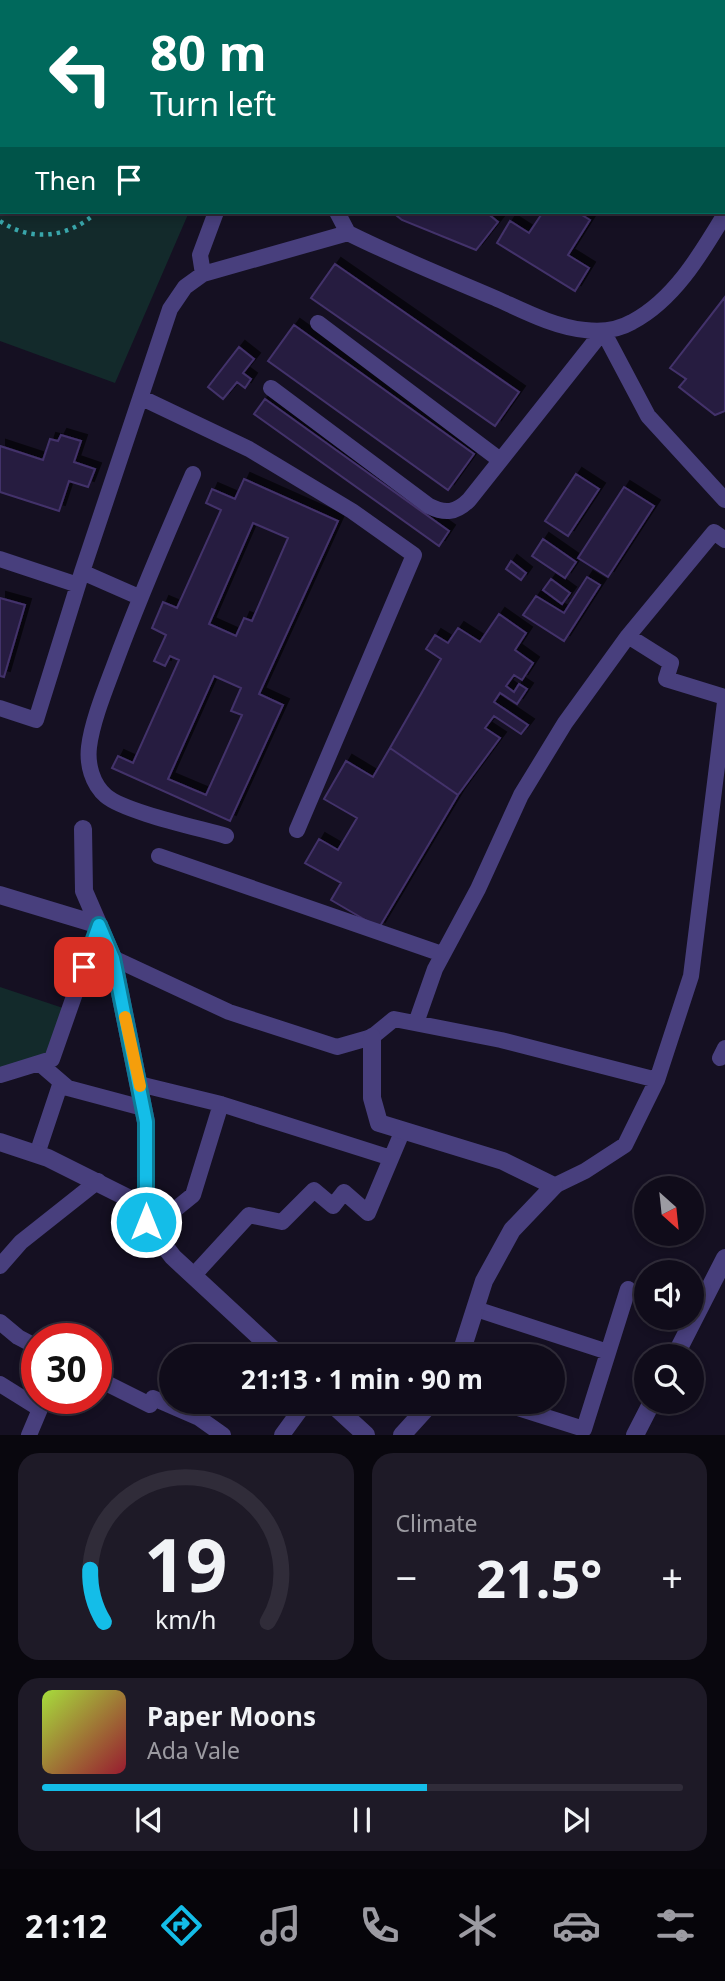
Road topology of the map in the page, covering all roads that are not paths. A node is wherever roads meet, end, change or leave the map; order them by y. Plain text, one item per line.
1 (215, 214) edge
2 (338, 214) edge
3 (725, 214) edge
4 (348, 233) junction
5 (203, 274) junction
6 (318, 323) dead end
7 (603, 331) junction
8 (271, 388) dead end
9 (142, 398) junction
10 (500, 460) junction
11 (193, 474) dead end
12 (725, 500) edge
13 (725, 540) edge
14 (0, 559) edge
15 (80, 578) junction
16 (139, 597) junction
17 (628, 636) junction
18 (725, 700) edge
19 (0, 708) edge
20 (83, 829) dead end
21 (297, 830) dead end
22 (226, 836) dead end
23 (159, 856) dead end
24 (0, 895) edge
25 (99, 925) junction
26 (442, 954) junction
27 (113, 958) junction
28 (416, 1023) junction
29 (372, 1037) junction
30 (39, 1063) junction
31 (0, 1076) edge
32 (657, 1080) junction
33 (61, 1082) junction
34 (139, 1084) junction
35 (221, 1104) junction
36 (143, 1108) junction
37 (403, 1130) junction
38 (0, 1142) edge
39 (37, 1154) junction
40 (391, 1158) junction
41 (98, 1181) junction
42 (554, 1186) junction
43 (146, 1206) junction
44 (151, 1229) junction
45 (725, 1258) edge
46 (0, 1266) edge
47 (193, 1276) junction
48 (628, 1289) dead end
49 (475, 1309) junction
50 (0, 1322) edge
51 (21, 1339) edge
52 (268, 1344) edge
53 (464, 1344) edge
54 (681, 1344) edge
55 (608, 1352) junction
56 (0, 1384) edge
57 (112, 1386) edge
58 (297, 1414) edge
59 (343, 1414) edge
60 (421, 1414) edge
61 (537, 1414) edge
62 (646, 1414) edge
63 (29, 1435) edge
64 (223, 1435) edge
65 (282, 1435) edge
66 (366, 1435) edge
67 (402, 1435) edge
68 (635, 1435) edge

1 - 5 lane
2 - 4 lane
3 - 7 lane
4 - 5 lane
4 - 7 lane
5 - 9 lane
6 - 10 lane
7 - 10 lane
7 - 12 lane
8 - 10 lane
9 - 15 lane
9 - 21 lane
11 - 16 lane
13 - 17 lane
14 - 15 lane
15 - 16 lane
15 - 19 lane
16 - 22 lane
17 - 18 lane
17 - 26 lane
18 - 32 lane
20 - 25 street
23 - 26 lane
24 - 25 street
25 - 27 street
25 - 30 lane
26 - 28 lane
27 - 29 lane
27 - 34 street
28 - 29 lane
28 - 32 lane
29 - 37 street
30 - 31 lane
30 - 33 lane
32 - 42 lane
33 - 36 lane
33 - 39 lane
34 - 35 lane
34 - 36 street
35 - 40 lane
35 - 44 lane
36 - 43 street
37 - 40 lane
37 - 42 street
38 - 39 street
39 - 41 street
40 - 47 lane
41 - 43 street
41 - 46 lane
42 - 49 street
43 - 44 street
44 - 47 street
45 - 54 street
47 - 52 street
48 - 55 lane
49 - 53 street
49 - 55 lane
50 - 51 lane
55 - 61 lane
56 - 63 lane
57 - 64 lane
58 - 65 lane
59 - 66 street
60 - 67 street
62 - 68 street

